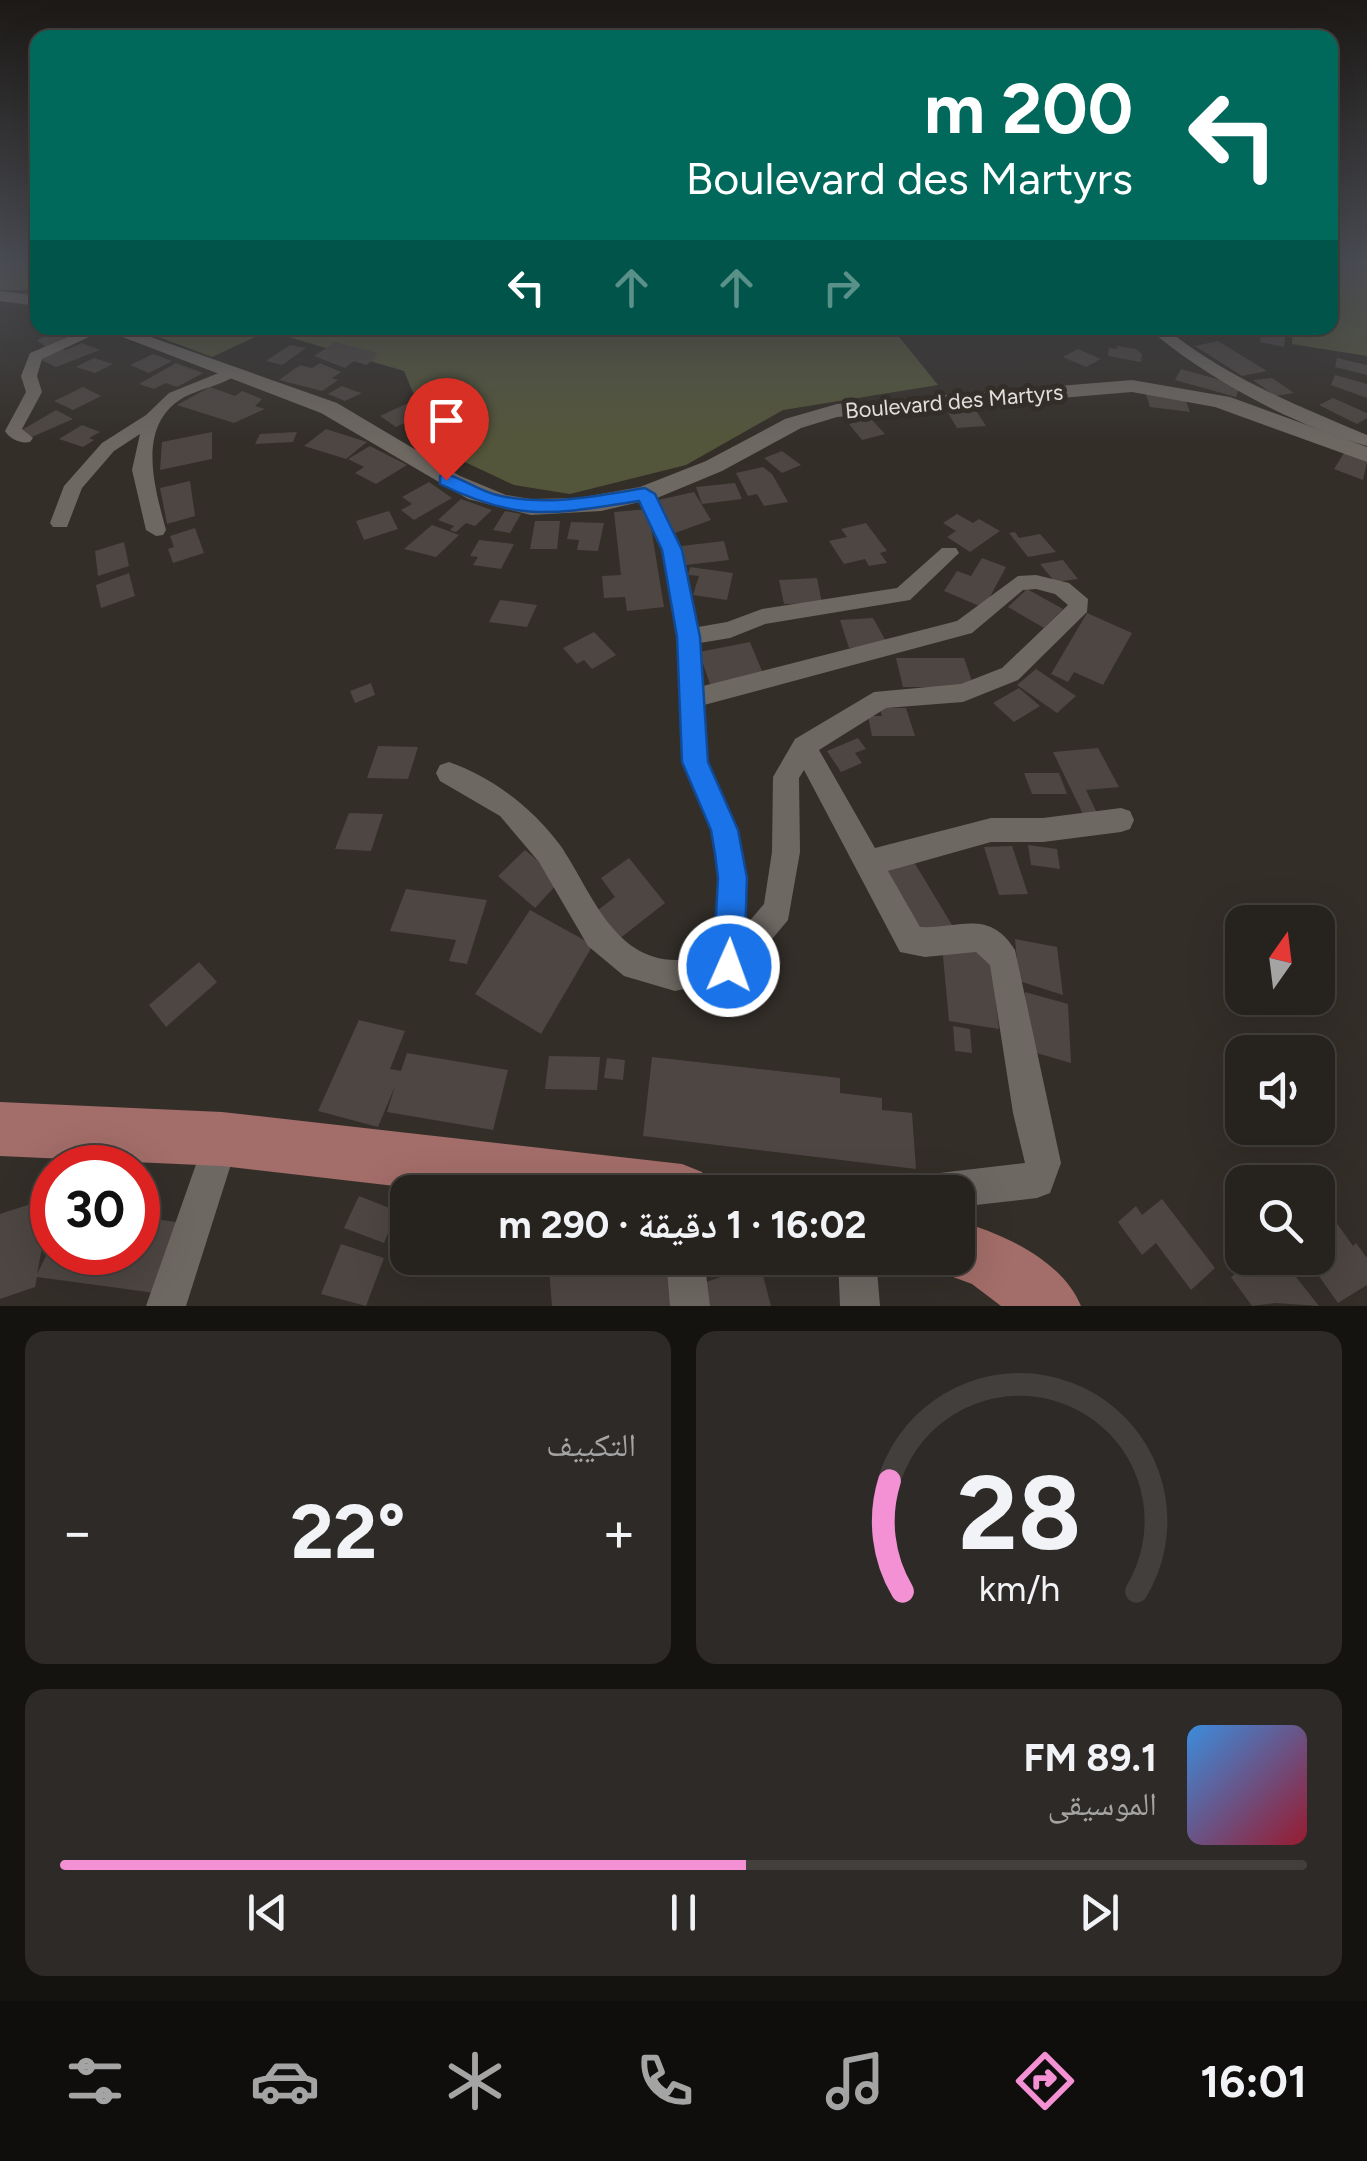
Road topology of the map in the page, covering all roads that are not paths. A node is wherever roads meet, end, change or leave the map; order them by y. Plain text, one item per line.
1 (88, 335) edge
2 (125, 335) edge
3 (1165, 335) edge
4 (231, 373) junction
5 (152, 419) junction
6 (24, 438) dead end
7 (1367, 440) edge
8 (1367, 455) edge
9 (647, 493) junction
10 (60, 523) dead end
11 (156, 530) dead end
12 (949, 553) dead end
13 (688, 637) junction
14 (692, 699) junction
15 (804, 746) junction
16 (449, 773) dead end
17 (1121, 820) dead end
18 (871, 862) junction
19 (729, 966) junction
20 (0, 1129) edge
21 (222, 1140) junction
22 (530, 1175) edge
23 (975, 1187) edge
24 (975, 1255) edge
25 (687, 1275) edge
26 (858, 1275) edge
27 (166, 1306) edge
28 (690, 1306) edge
29 (860, 1306) edge
30 (1051, 1306) edge

1 - 6 street
2 - 4 main road, Boulevard des Martyrs
3 - 7 street
4 - 5 street
4 - 9 main road, Boulevard des Martyrs
5 - 10 street
5 - 11 street
8 - 9 main road, Boulevard des Martyrs
9 - 13 street
12 - 13 street
13 - 14 street
14 - 15 street
14 - 19 street
15 - 18 street
15 - 19 street
16 - 19 street
17 - 18 street
18 - 23 street
20 - 21 main road
21 - 22 main road
21 - 27 street
24 - 30 main road
25 - 28 street
26 - 29 street

